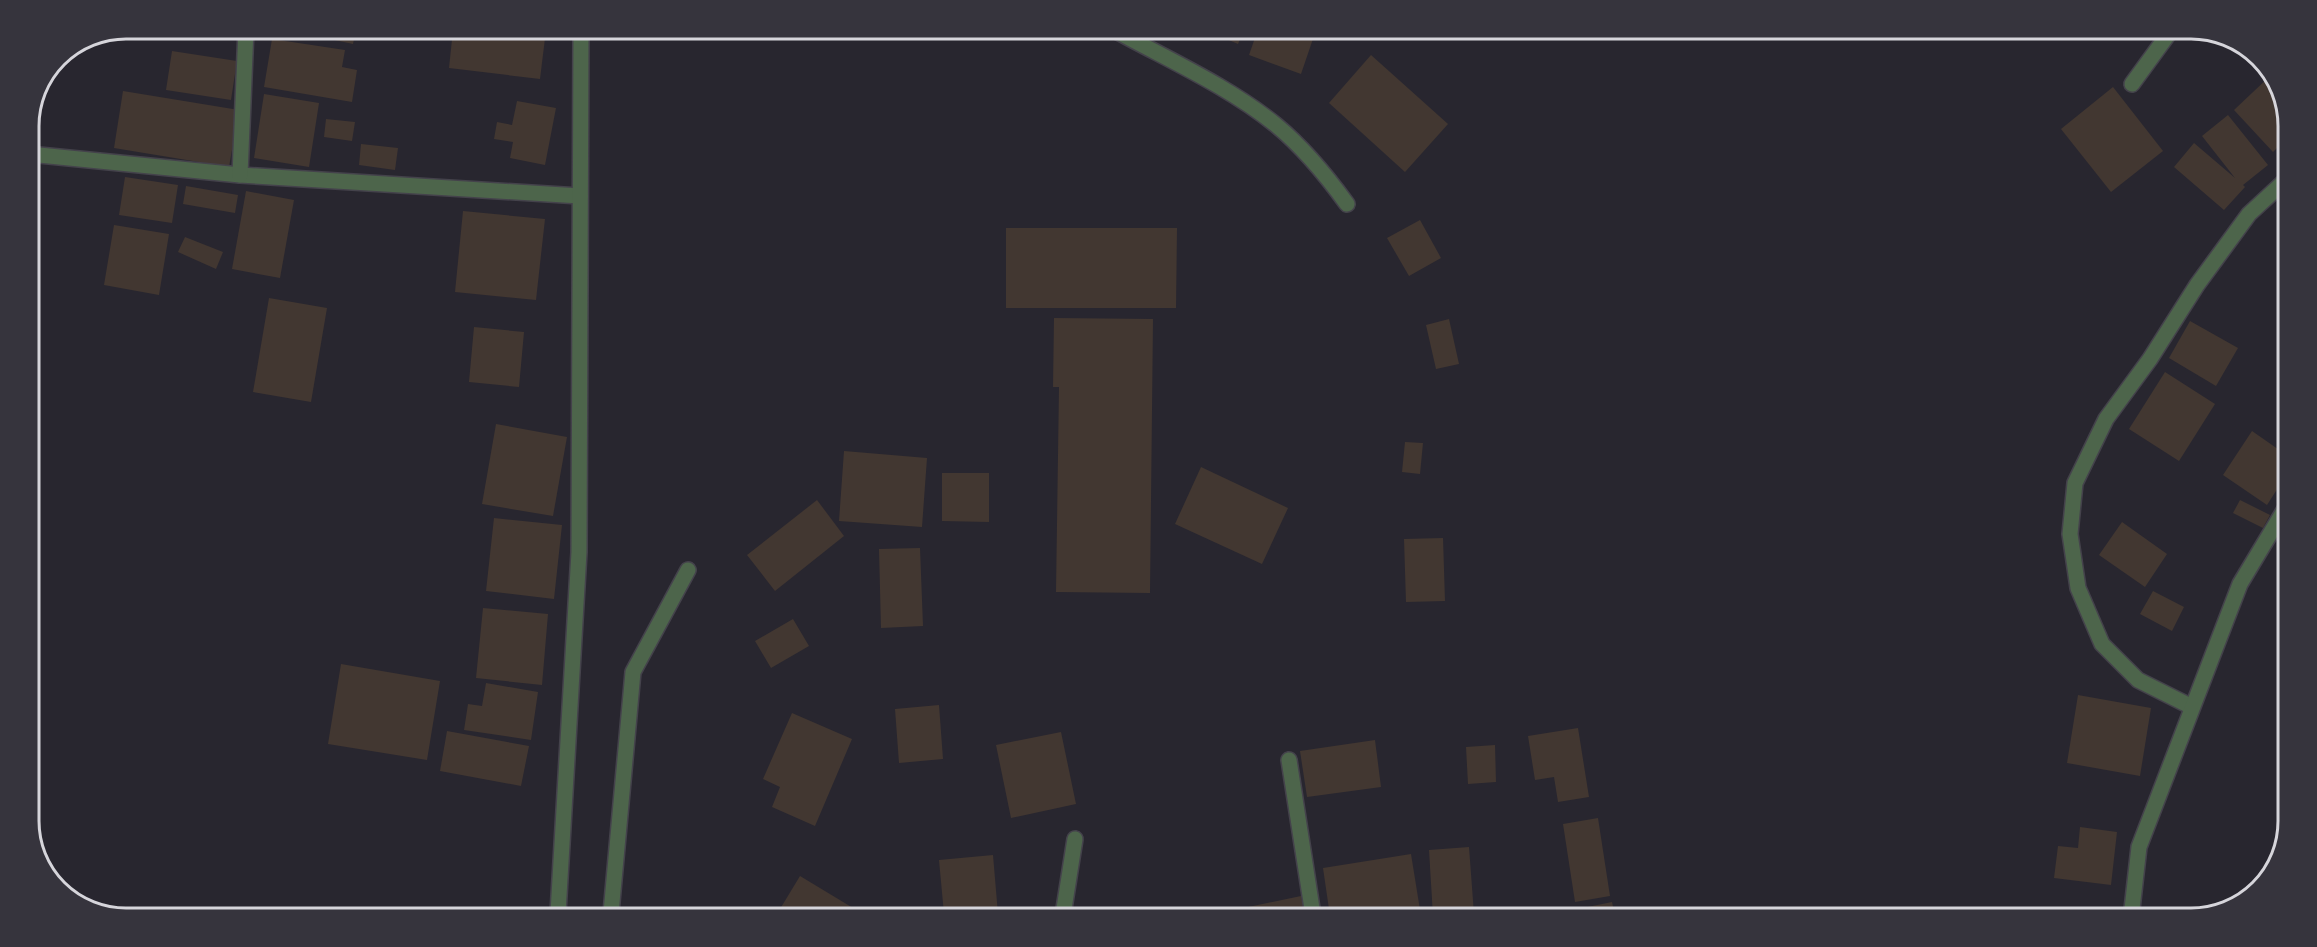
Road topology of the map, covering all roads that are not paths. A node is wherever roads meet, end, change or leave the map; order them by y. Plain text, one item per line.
1 (246, 39) edge
2 (580, 39) edge
3 (1131, 39) edge
4 (2165, 39) edge
5 (2132, 84) dead end
6 (39, 154) edge
7 (240, 175) junction
8 (2278, 187) edge
9 (580, 196) junction
10 (1347, 204) dead end
11 (2278, 519) edge
12 (688, 570) dead end
13 (2192, 707) junction
14 (1289, 760) dead end
15 (1075, 839) dead end
16 (558, 908) edge
17 (611, 908) edge
18 (1064, 908) edge
19 (1312, 908) edge
20 (2132, 908) edge

1 - 7 street
2 - 9 street
3 - 10 street
4 - 5 street
6 - 7 street
7 - 9 street
8 - 13 street
9 - 16 street
11 - 13 street
12 - 17 street
13 - 20 street
14 - 19 street
15 - 18 street

